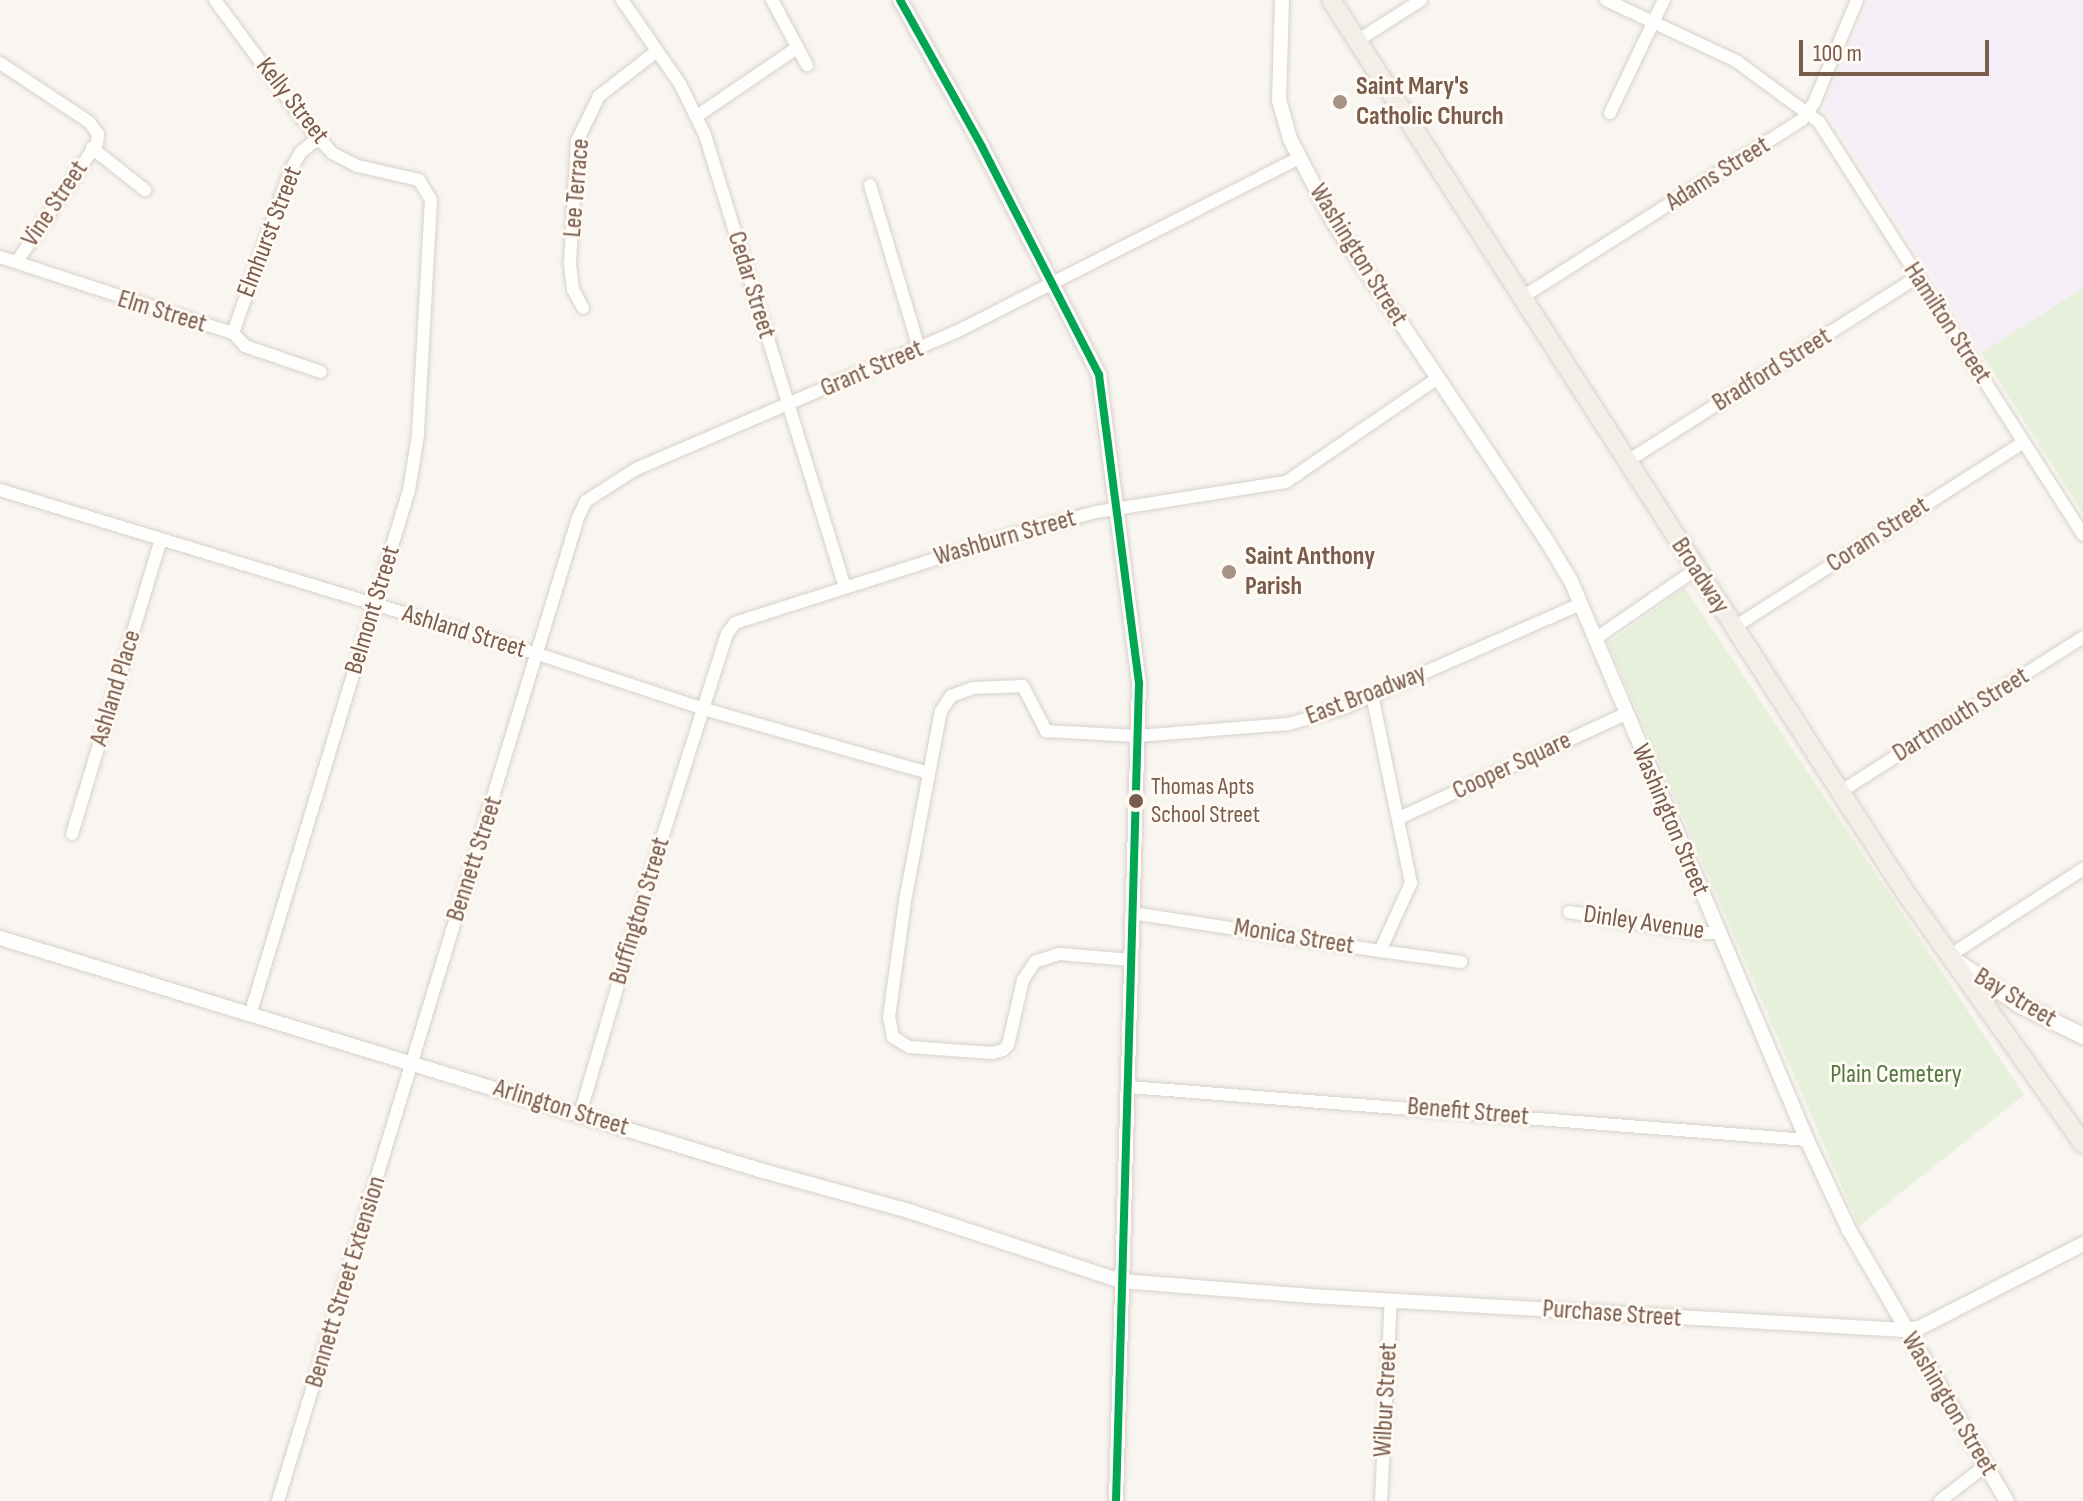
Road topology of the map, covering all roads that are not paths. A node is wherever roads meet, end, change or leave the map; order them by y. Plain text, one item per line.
1 (215, 0) edge
2 (622, 0) edge
3 (772, 0) edge
4 (900, 0) edge
5 (1282, 0) edge
6 (1331, 0) edge
7 (1421, 0) edge
8 (1606, 0) edge
9 (1664, 0) edge
10 (1857, 0) edge
11 (1653, 22) junction
12 (1357, 41) junction
13 (798, 47) junction
14 (657, 51) junction
15 (0, 63) edge
16 (807, 65) dead end
17 (1610, 113) dead end
18 (1809, 113) junction
19 (697, 116) junction
20 (318, 138) junction
21 (92, 148) junction
22 (1299, 158) junction
23 (870, 185) dead end
24 (145, 190) dead end
25 (429, 193) joint
26 (0, 257) edge
27 (18, 260) junction
28 (1918, 277) junction
29 (1052, 281) junction
30 (1521, 298) junction
31 (583, 308) dead end
32 (233, 333) junction
33 (919, 348) junction
34 (321, 372) dead end
35 (1438, 378) junction
36 (787, 405) junction
37 (2024, 442) junction
38 (1626, 462) junction
39 (0, 490) edge
40 (1117, 507) junction
41 (2083, 535) edge
42 (160, 542) junction
43 (1695, 570) junction
44 (845, 587) junction
45 (1581, 604) junction
46 (375, 605) junction
47 (1733, 628) junction
48 (2083, 637) edge
49 (1595, 639) junction
50 (538, 654) junction
51 (1372, 695) junction
52 (704, 709) junction
53 (1625, 714) junction
54 (1137, 736) junction
55 (928, 773) junction
56 (1840, 792) junction
57 (1399, 818) junction
58 (72, 834) dead end
59 (2083, 869) edge
60 (1569, 912) dead end
61 (1132, 913) junction
62 (1718, 933) junction
63 (0, 938) edge
64 (1380, 951) junction
65 (1949, 956) junction
66 (1131, 960) junction
67 (1461, 962) dead end
68 (250, 1015) junction
69 (2083, 1036) edge
70 (414, 1064) junction
71 (1129, 1087) junction
72 (580, 1114) junction
73 (1807, 1140) junction
74 (2083, 1143) edge
75 (2083, 1244) edge
76 (1121, 1281) junction
77 (1391, 1300) junction
78 (1905, 1330) junction
79 (1985, 1466) junction
80 (278, 1501) edge
81 (1116, 1501) edge
82 (1381, 1501) edge
83 (1940, 1501) edge
84 (2007, 1501) edge

1 - 20 street, Kelly Street
2 - 14 street, Cedar Street
3 - 13 street
4 - 29 street
5 - 22 street, Washington Street
6 - 12 main road, Broadway
7 - 12 street
8 - 11 street, Hamilton Street
9 - 11 street
10 - 18 street
11 - 17 street
11 - 18 street, Hamilton Street
12 - 30 main road, Broadway
13 - 16 street
13 - 19 street
14 - 19 street, Cedar Street
14 - 31 street, Lee Terrace
15 - 21 street
18 - 28 street, Hamilton Street
18 - 30 street, Adams Street
19 - 36 street, Cedar Street
20 - 25 street, Kelly Street
20 - 32 street, Elmhurst Street
21 - 24 street
21 - 27 street, Vine Street
22 - 29 street, Grant Street
22 - 35 street, Washington Street
23 - 33 street
25 - 46 street, Belmont Street
26 - 27 street, Elm Street
27 - 32 street, Elm Street
28 - 37 street, Hamilton Street
28 - 38 street, Bradford Street
29 - 33 street, Grant Street
29 - 40 street
30 - 38 main road, Broadway
32 - 34 street, Elm Street
33 - 36 street, Grant Street
35 - 40 street, Washburn Street
35 - 45 street, Washington Street
36 - 44 street, Cedar Street
36 - 50 street, Grant Street
37 - 41 street, Hamilton Street
37 - 47 street, Coram Street
38 - 43 main road, Broadway
39 - 42 street, Ashland Street
40 - 44 street, Washburn Street
40 - 54 street
42 - 46 street, Ashland Street
42 - 58 street, Ashland Place
43 - 47 main road, Broadway
43 - 49 street
44 - 52 street, Washburn Street
45 - 49 street, Washington Street
45 - 51 street, East Broadway
46 - 50 street, Ashland Street
46 - 68 street, Belmont Street
47 - 56 main road, Broadway
48 - 56 street, Dartmouth Street
49 - 53 street, Washington Street
50 - 52 street, Ashland Street
50 - 70 street, Bennett Street
51 - 54 street, East Broadway
51 - 57 street, Monica Street
52 - 55 street, Ashland Street
52 - 72 street, Buffington Street
53 - 57 street, Cooper Square
53 - 62 street, Washington Street
54 - 55 street
54 - 61 street
55 - 66 street
56 - 65 main road, Broadway
57 - 64 street, Monica Street
59 - 65 street
60 - 62 street, Dinley Avenue
61 - 64 street, Monica Street
61 - 66 street
62 - 73 street, Washington Street
63 - 68 street, Arlington Street
64 - 67 street
65 - 69 main road, Bay Street
65 - 74 main road, Broadway
66 - 71 street
68 - 70 street, Arlington Street
70 - 72 street, Arlington Street
70 - 80 street, Bennett Street Extension
71 - 73 street, Benefit Street
71 - 76 street
72 - 76 street, Arlington Street
73 - 78 street, Washington Street
75 - 78 street, Purchase Street
76 - 77 street, Purchase Street
76 - 81 street
77 - 78 street, Purchase Street
77 - 82 street, Wilbur Street
78 - 79 street, Washington Street
79 - 83 street
79 - 84 street, Washington Street

